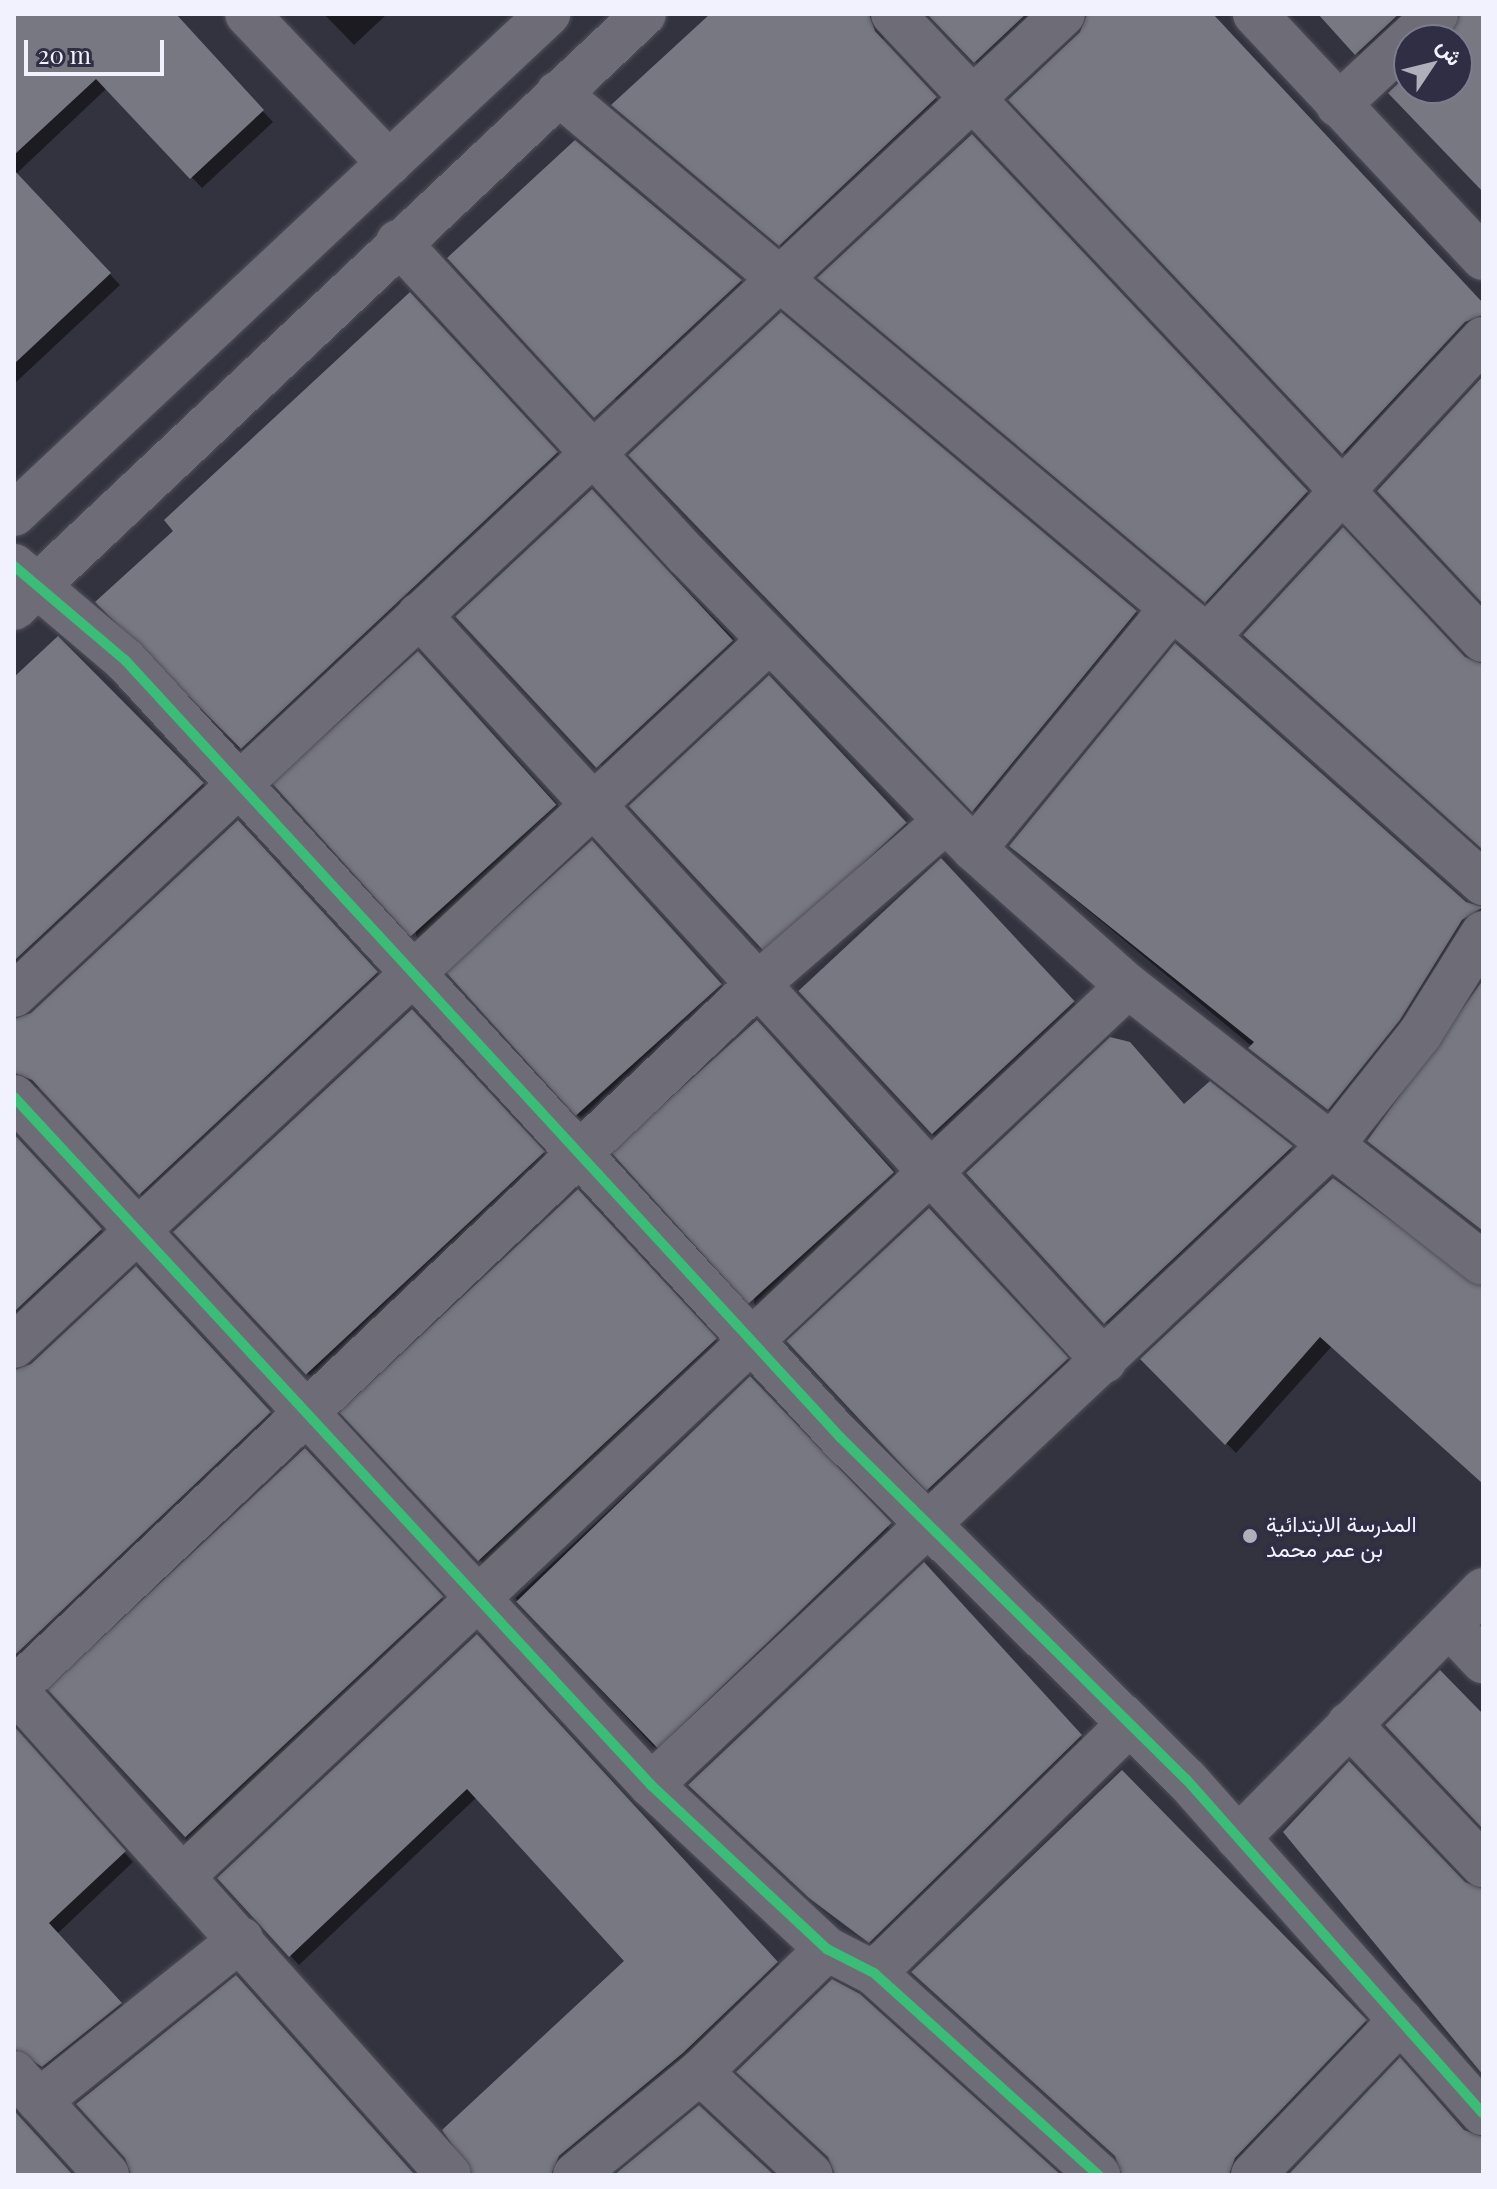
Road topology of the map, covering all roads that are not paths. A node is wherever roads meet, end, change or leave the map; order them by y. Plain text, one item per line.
1 (247, 14) edge
2 (548, 14) edge
3 (644, 14) edge
4 (893, 14) edge
5 (1063, 14) edge
6 (1255, 14) edge
7 (1436, 14) edge
8 (558, 93) junction
9 (973, 100) junction
10 (1338, 105) junction
11 (389, 163) junction
12 (398, 242) junction
13 (1483, 258) edge
14 (785, 280) junction
15 (1483, 339) edge
16 (597, 452) junction
17 (1339, 486) junction
18 (14, 514) edge
19 (23, 586) edge
20 (1171, 609) junction
21 (419, 615) junction
22 (1207, 637) junction
23 (770, 640) junction
24 (1483, 640) edge
25 (237, 783) junction
26 (593, 802) junction
27 (960, 835) junction
28 (1483, 883) edge
29 (1483, 933) edge
30 (409, 972) junction
31 (759, 983) junction
32 (1128, 986) junction
33 (14, 995) edge
34 (14, 1097) edge
35 (1334, 1142) junction
36 (578, 1157) junction
37 (928, 1171) junction
38 (138, 1229) junction
39 (1483, 1263) edge
40 (749, 1338) junction
41 (14, 1346) edge
42 (1104, 1361) junction
43 (308, 1415) junction
44 (925, 1525) junction
45 (1483, 1590) edge
46 (478, 1596) junction
47 (1449, 1625) junction
48 (1483, 1661) edge
49 (14, 1690) edge
50 (1349, 1724) junction
51 (1128, 1725) junction
52 (651, 1785) junction
53 (1238, 1838) junction
54 (1483, 1865) edge
55 (185, 1874) junction
56 (241, 1939) junction
57 (827, 1949) junction
58 (874, 1973) junction
59 (1401, 2020) junction
60 (700, 2072) junction
61 (27, 2087) edge
62 (1483, 2113) edge
63 (107, 2175) edge
64 (449, 2175) edge
65 (575, 2175) edge
66 (811, 2175) edge
67 (1098, 2175) edge
68 (1253, 2175) edge

1 - 11 street
2 - 11 street
3 - 8 street
4 - 9 street
5 - 9 street
6 - 10 street
7 - 10 street
8 - 12 street
8 - 14 street
9 - 14 street
9 - 17 street
10 - 13 street
11 - 18 street
12 - 16 street
12 - 19 street
14 - 16 street
14 - 20 street
15 - 17 street
16 - 21 street
16 - 23 street
17 - 22 street
17 - 24 street
19 - 25 street
20 - 22 street
20 - 27 street
21 - 25 street
21 - 26 street
22 - 28 street
23 - 26 street
23 - 27 street
25 - 30 street
25 - 33 street
26 - 30 street
26 - 31 street
27 - 31 street
27 - 32 street
29 - 35 street
30 - 36 street
30 - 38 street
31 - 36 street
31 - 37 street
32 - 35 street
32 - 37 street
34 - 38 street
35 - 39 street
35 - 42 street
36 - 40 street
36 - 43 street
37 - 40 street
37 - 42 street
38 - 41 street
38 - 43 street
40 - 44 street
40 - 46 street
42 - 44 street
43 - 46 street
43 - 49 street
44 - 51 street
44 - 52 street
45 - 47 street
46 - 52 street
46 - 55 street
47 - 48 street
47 - 50 street
49 - 55 street
50 - 53 street
50 - 54 street
51 - 53 street
51 - 58 street
52 - 57 street
53 - 59 street
55 - 56 street
56 - 61 street
56 - 64 street
57 - 58 street
57 - 60 street
58 - 67 street
59 - 62 street
59 - 68 street
60 - 65 street
60 - 66 street
61 - 63 street

